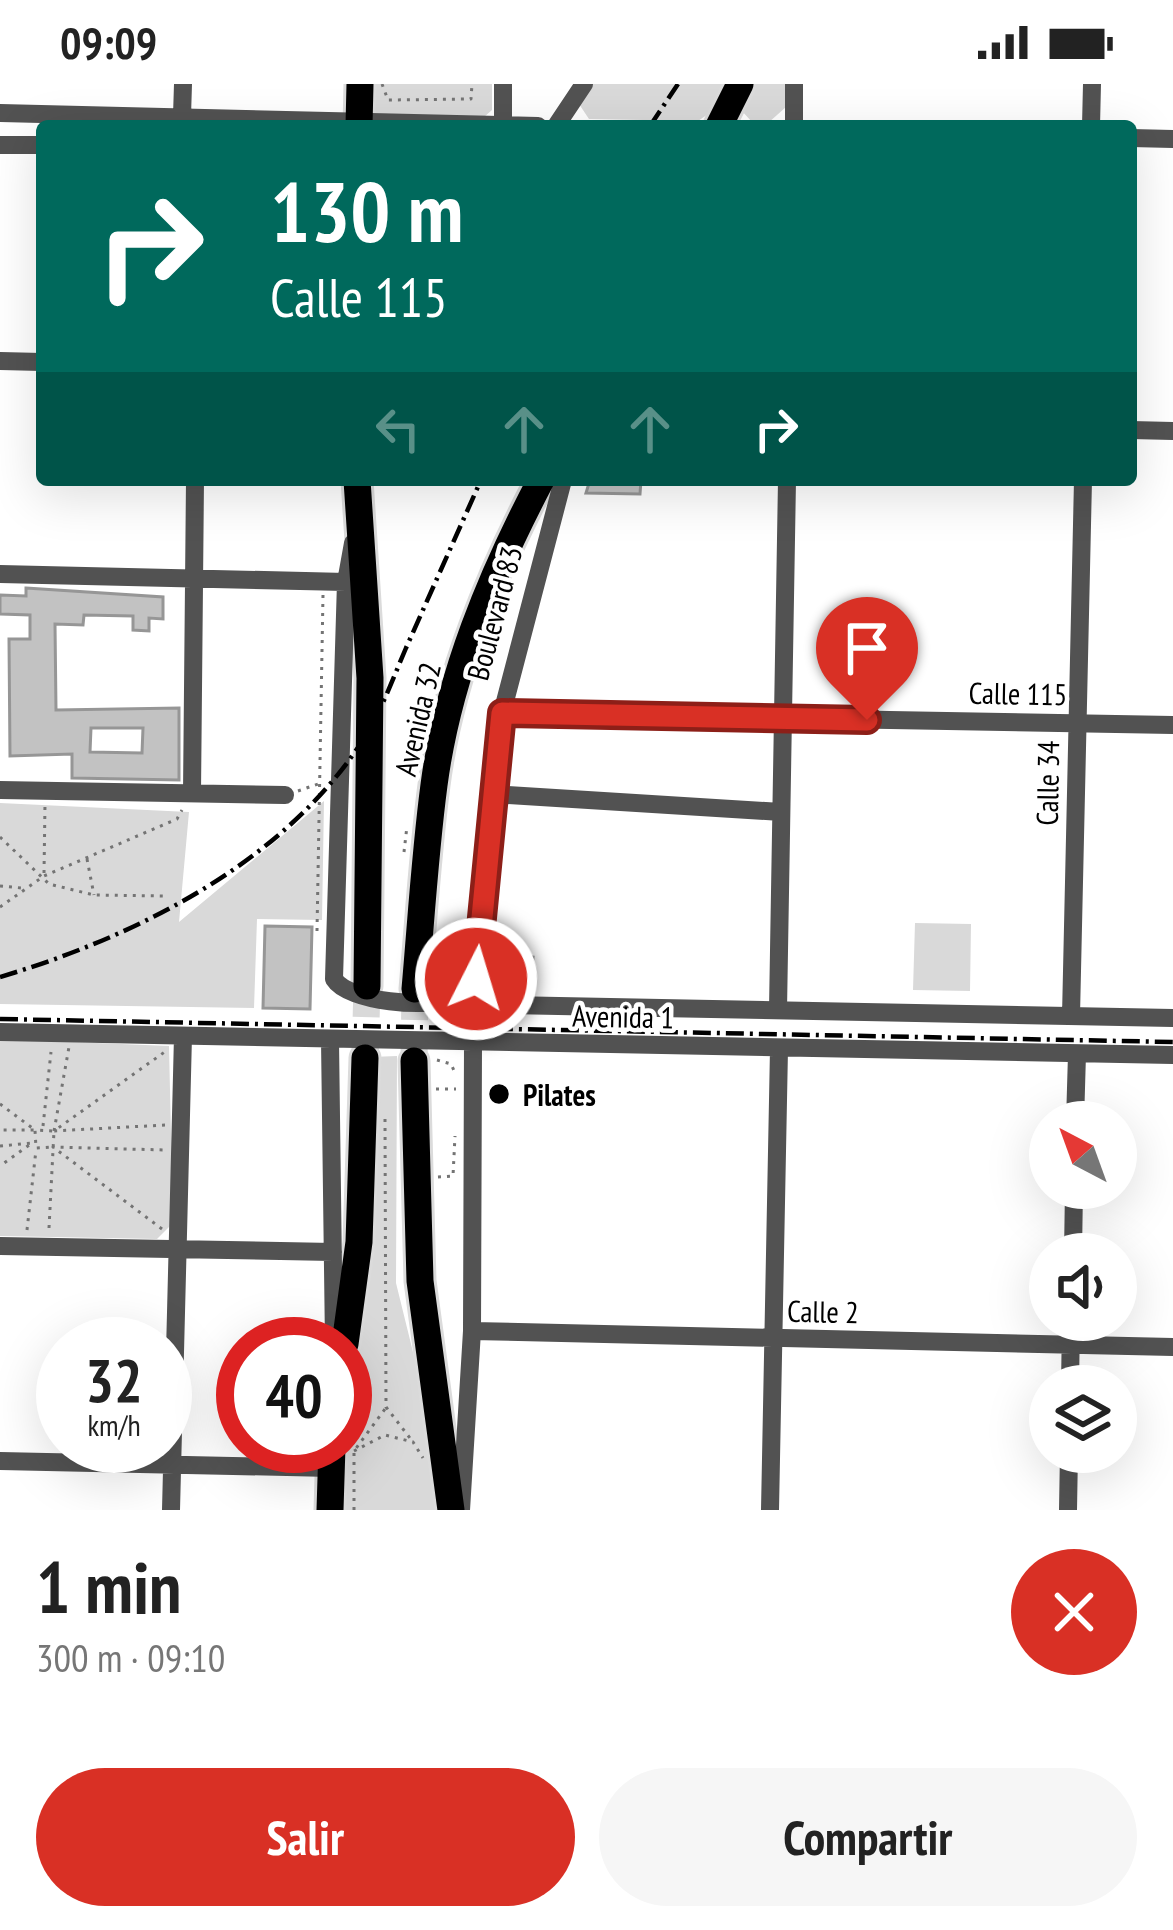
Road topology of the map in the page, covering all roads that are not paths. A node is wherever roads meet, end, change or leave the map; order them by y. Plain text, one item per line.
1 (183, 84) edge
2 (360, 84) edge
3 (503, 84) edge
4 (584, 84) edge
5 (740, 84) edge
6 (794, 84) edge
7 (1092, 84) edge
8 (0, 113) edge
9 (164, 120) edge
10 (187, 120) edge
11 (359, 120) edge
12 (503, 120) edge
13 (560, 120) edge
14 (721, 120) edge
15 (794, 120) edge
16 (1091, 120) edge
17 (1137, 138) edge
18 (1173, 139) edge
19 (0, 145) edge
20 (36, 145) edge
21 (0, 361) edge
22 (36, 362) edge
23 (1137, 430) edge
24 (1173, 430) edge
25 (195, 486) edge
26 (357, 486) edge
27 (539, 486) edge
28 (560, 486) edge
29 (787, 486) edge
30 (1083, 486) edge
31 (358, 515) junction
32 (0, 574) edge
33 (193, 578) junction
34 (346, 582) junction
35 (502, 713) junction
36 (783, 718) junction
37 (1078, 724) junction
38 (1173, 725) edge
39 (0, 790) edge
40 (192, 793) junction
41 (491, 794) junction
42 (285, 795) road end
43 (781, 812) junction
44 (476, 979) junction
45 (353, 987) junction
46 (415, 989) tunnel mouth
47 (778, 1010) junction
48 (1072, 1016) junction
49 (1173, 1018) edge
50 (0, 1032) edge
51 (183, 1036) junction
52 (330, 1040) junction
53 (473, 1044) junction
54 (779, 1049) junction
55 (1077, 1054) junction
56 (1173, 1055) edge
57 (364, 1058) tunnel mouth
58 (414, 1061) tunnel mouth
59 (1076, 1101) edge
60 (7, 1238) edge
61 (178, 1247) junction
62 (333, 1252) junction
63 (176, 1317) edge
64 (334, 1317) edge
65 (349, 1317) edge
66 (472, 1330) junction
67 (774, 1340) junction
68 (1071, 1341) edge
69 (1071, 1345) junction
70 (1173, 1347) edge
71 (1071, 1365) edge
72 (0, 1461) edge
73 (36, 1462) edge
74 (172, 1473) edge
75 (336, 1473) edge
76 (1069, 1473) edge
77 (171, 1510) edge
78 (330, 1510) edge
79 (451, 1510) edge
80 (461, 1510) edge
81 (770, 1510) edge
82 (1068, 1510) edge

1 - 10 street
2 - 11 highway
3 - 12 street
4 - 13 street
5 - 14 highway
6 - 15 street
7 - 16 street
8 - 9 street
17 - 18 street
19 - 20 street
21 - 22 street
23 - 24 street
25 - 33 street
26 - 31 highway, Avenida 32
27 - 46 highway, Avenida 32
28 - 35 street, Boulevard 83
29 - 36 street
30 - 37 street, Calle 34
31 - 34 street, Avenida 32
31 - 45 highway, Avenida 32
32 - 33 street
33 - 34 street
33 - 40 street
34 - 45 street, Avenida 32
35 - 36 street, Calle 115
35 - 41 street, Boulevard 83
36 - 37 street, Calle 115
36 - 43 street
37 - 38 street, Calle 115
37 - 48 street, Calle 34
39 - 40 street
40 - 42 street
41 - 43 street
41 - 44 street, Boulevard 83
43 - 47 street
44 - 45 street
44 - 47 street, Avenida 1
47 - 48 street, Avenida 1
48 - 49 street, Avenida 1
50 - 51 street, Avenida 1
51 - 52 street, Avenida 1
51 - 61 street
52 - 53 street, Avenida 1
52 - 62 street
53 - 54 street, Avenida 1
53 - 66 street
54 - 55 street, Avenida 1
54 - 67 street
55 - 56 street, Avenida 1
55 - 59 street
57 - 65 highway
58 - 79 highway
60 - 61 street
61 - 62 street
61 - 63 street
62 - 64 street
66 - 67 street, Calle 2
66 - 80 street
67 - 69 street, Calle 2
67 - 81 street
68 - 69 street
69 - 70 street, Calle 2
69 - 71 street
72 - 73 street
74 - 77 street
75 - 78 highway
76 - 82 street

